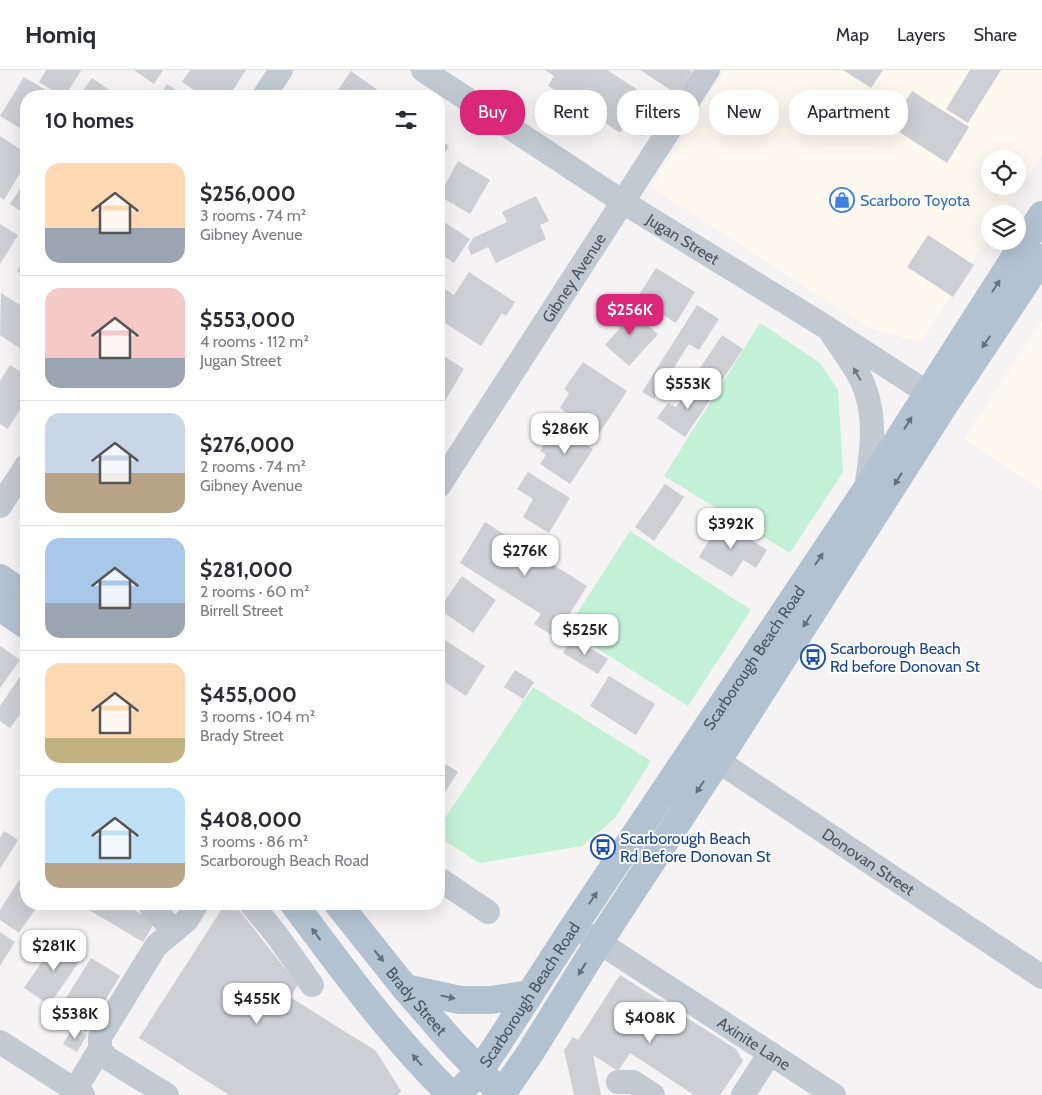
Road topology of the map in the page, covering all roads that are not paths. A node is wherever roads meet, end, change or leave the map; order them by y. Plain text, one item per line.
1 (281, 70) edge
2 (423, 70) edge
3 (708, 70) edge
4 (268, 90) edge
5 (623, 202) junction
6 (1042, 215) edge
7 (1042, 258) edge
8 (829, 329) junction
9 (936, 399) junction
10 (20, 475) edge
11 (445, 477) edge
12 (866, 490) junction
13 (0, 506) edge
14 (0, 578) edge
15 (20, 592) edge
16 (0, 607) edge
17 (20, 621) edge
18 (695, 746) junction
19 (718, 760) junction
20 (445, 883) edge
21 (155, 910) edge
22 (193, 910) edge
23 (257, 910) edge
24 (299, 910) edge
25 (343, 910) edge
26 (488, 912) dead end
27 (574, 926) junction
28 (174, 931) junction
29 (599, 942) junction
30 (1042, 977) edge
31 (312, 985) dead end
32 (405, 988) junction
33 (530, 994) junction
34 (0, 1042) edge
35 (770, 1053) junction
36 (100, 1057) junction
37 (480, 1070) junction
38 (618, 1082) dead end
39 (79, 1093) edge
40 (167, 1095) edge
41 (452, 1095) edge
42 (457, 1095) edge
43 (502, 1095) edge
44 (653, 1095) edge
45 (743, 1095) edge
46 (834, 1095) edge

1 - 4 street
2 - 5 street, Jugan Street
3 - 5 street, Gibney Avenue
5 - 8 street, Jugan Street
5 - 11 street, Gibney Avenue
9 -> 6 main road, Scarborough Beach Road
7 -> 9 main road, Scarborough Beach Road
8 - 9 street, Jugan Street
12 -> 8 street
12 -> 9 main road, Scarborough Beach Road
9 -> 19 main road, Scarborough Beach Road
10 - 13 street
18 -> 12 main road, Scarborough Beach Road
14 - 15 main road
16 - 17 main road
18 - 19 street, Donovan Street
27 -> 18 main road, Scarborough Beach Road
19 -> 29 main road, Scarborough Beach Road
19 - 30 street, Donovan Street
20 - 26 street
21 - 28 street
22 - 28 street
23 - 31 street
41 -> 24 main road
25 -> 32 main road, Brady Street
27 - 29 street, Axinite Lane
27 - 33 main road, Scarborough Beach Road
28 - 36 street
29 - 35 street, Axinite Lane
29 -> 43 main road, Scarborough Beach Road
32 -> 33 main road
32 - 37 main road, Brady Street
33 - 37 main road, Scarborough Beach Road
34 - 39 street
35 - 45 street
35 - 46 street, Axinite Lane
36 - 39 street
36 - 40 street
37 - 42 main road, Scarborough Beach Road
37 - 43 main road, Brady Street
38 - 44 street

